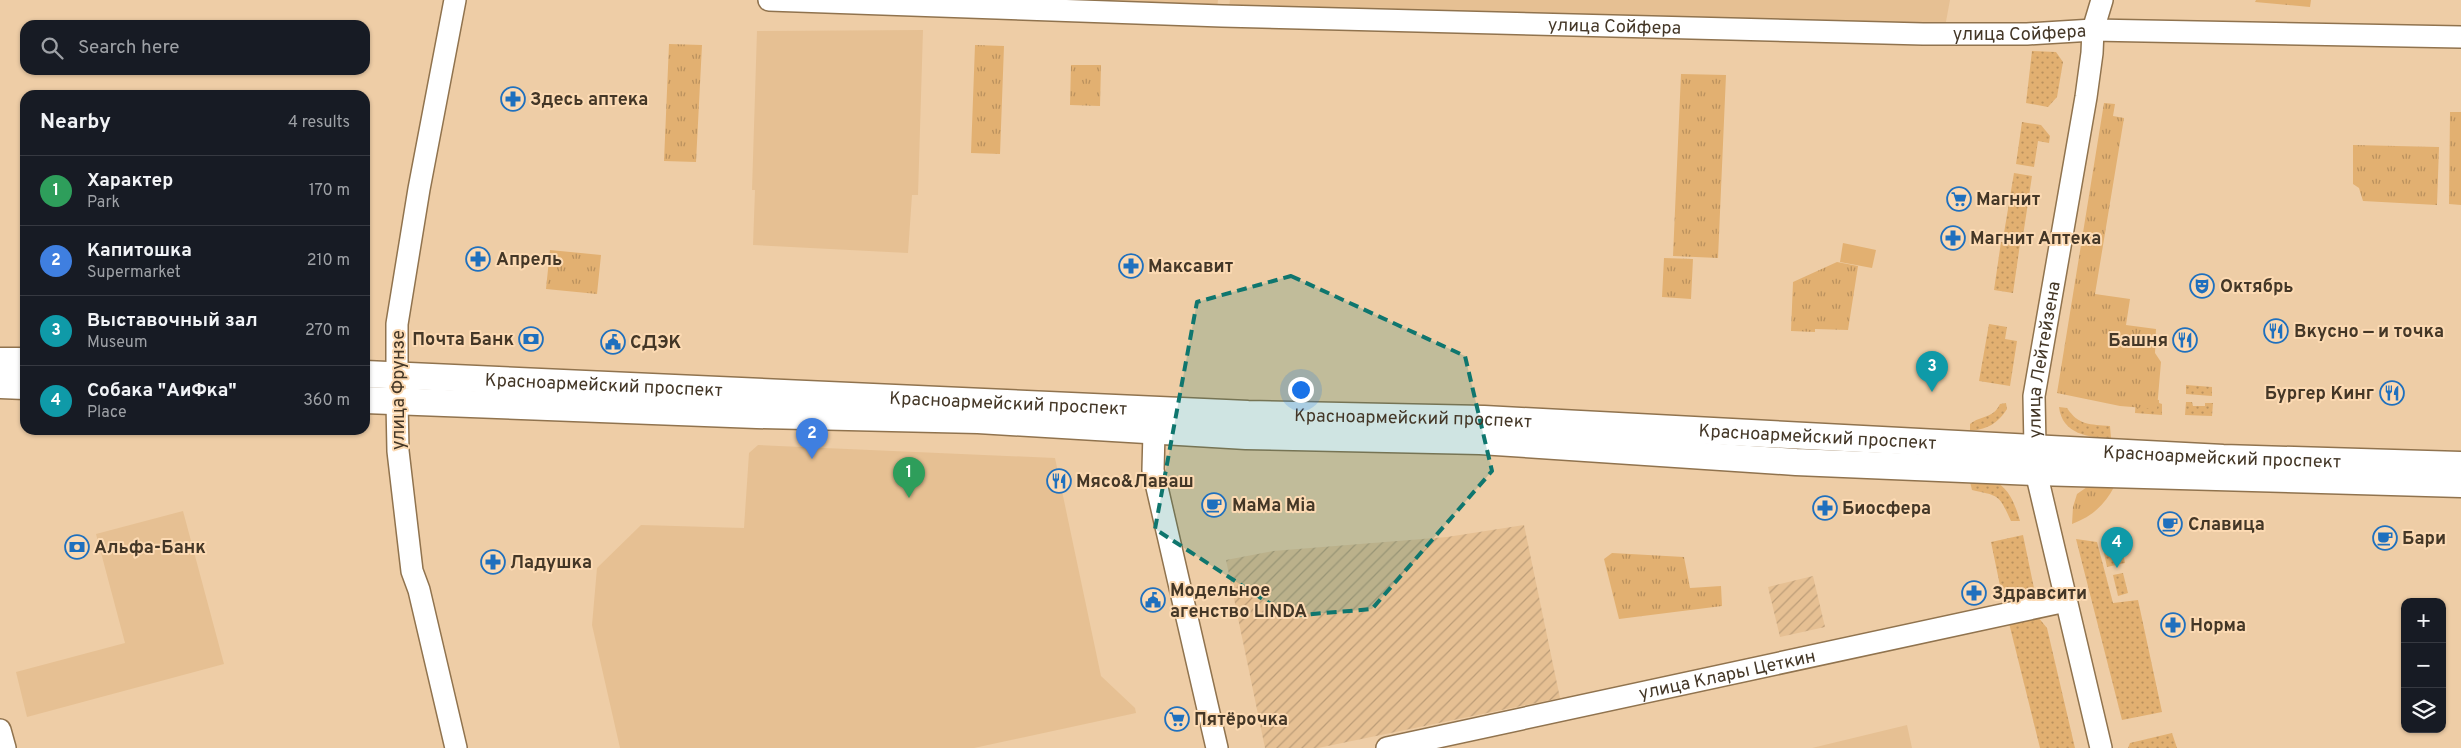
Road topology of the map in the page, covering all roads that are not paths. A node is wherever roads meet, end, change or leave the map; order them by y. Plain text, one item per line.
1 (455, 0) edge
2 (769, 0) edge
3 (2102, 0) edge
4 (1223, 8) edge
5 (2093, 30) junction
6 (2461, 37) edge
7 (0, 360) edge
8 (20, 362) edge
9 (370, 374) edge
10 (396, 376) junction
11 (0, 385) edge
12 (20, 386) edge
13 (370, 400) edge
14 (397, 402) junction
15 (1154, 432) junction
16 (2035, 446) junction
17 (2461, 465) edge
18 (2036, 472) junction
19 (2461, 484) edge
20 (2066, 601) junction
21 (0, 730) edge
22 (5, 748) edge
23 (456, 748) edge
24 (1217, 748) edge
25 (1387, 748) edge
26 (2101, 748) edge

1 - 10 street, улица Фрунзе
2 - 4 street, улица Сойфера
3 - 5 street, улица Лейтейзена
4 - 5 street, улица Сойфера
5 - 6 street, улица Сойфера
5 - 16 street, улица Лейтейзена
7 - 8 main road
9 - 10 main road, Красноармейский проспект
10 - 14 main road, улица Фрунзе
10 - 16 main road, Красноармейский проспект
11 - 12 main road
13 - 14 main road, Красноармейский проспект
14 - 15 main road, Красноармейский проспект
14 - 23 street, улица Фрунзе
15 - 18 main road, Красноармейский проспект
15 - 24 street
16 - 17 main road, Красноармейский проспект
16 - 18 main road, улица Лейтейзена
18 - 19 main road, Красноармейский проспект
18 - 20 street, улица Лейтейзена
20 - 25 street, улица Клары Цеткин
20 - 26 street, улица Лейтейзена
21 - 22 street

